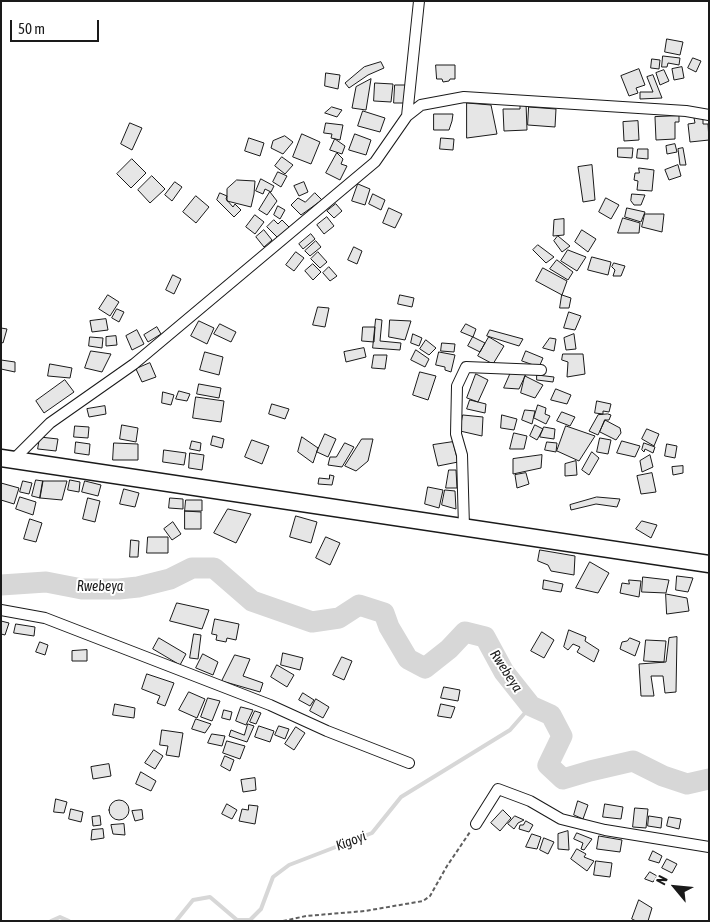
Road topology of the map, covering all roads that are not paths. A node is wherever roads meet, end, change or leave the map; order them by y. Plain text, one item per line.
1 (419, 1) edge
2 (709, 115) edge
3 (407, 116) junction
4 (541, 370) dead end
5 (7, 459) edge
6 (464, 527) junction
7 (709, 564) edge
8 (1, 610) edge
9 (409, 763) dead end
10 (476, 824) road end
11 (709, 847) edge

1 - 3 street
2 - 3 street
3 - 5 street
4 - 6 street
5 - 6 main road
6 - 7 main road
8 - 9 street
10 - 11 street

